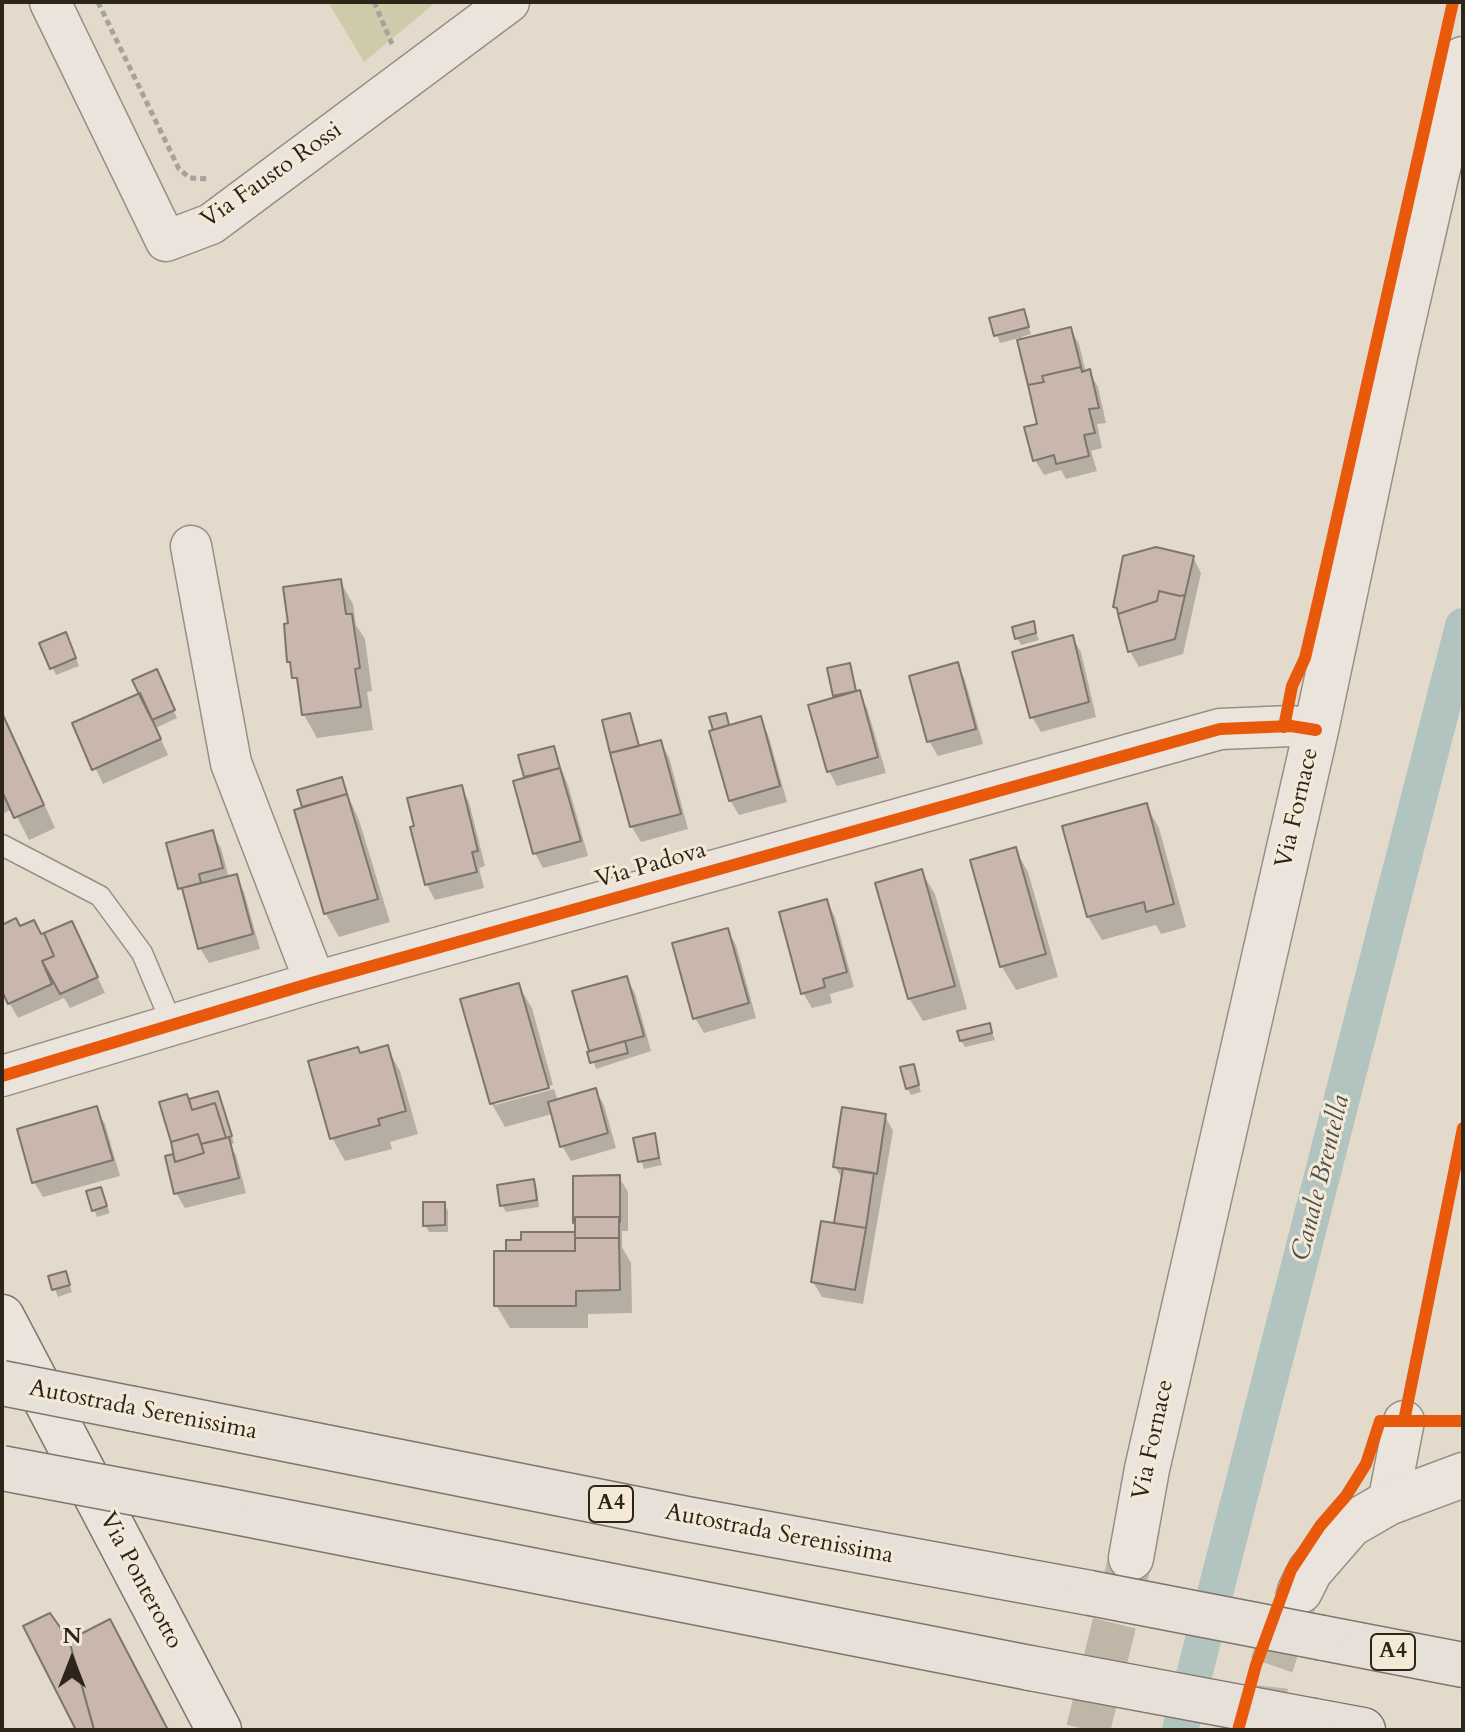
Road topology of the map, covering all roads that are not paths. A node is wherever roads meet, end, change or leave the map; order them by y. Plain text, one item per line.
1 (50, 2) edge
2 (509, 2) edge
3 (1463, 59) edge
4 (191, 546) dead end
5 (1316, 730) junction
6 (2, 845) edge
7 (315, 982) junction
8 (172, 1024) junction
9 (2, 1076) edge
10 (2, 1317) edge
11 (2, 1383) edge
12 (1404, 1421) dead end
13 (2, 1468) edge
14 (1463, 1475) edge
15 (1388, 1503) junction
16 (1131, 1558) tunnel mouth
17 (1300, 1591) tunnel mouth
18 (1463, 1665) edge
19 (219, 1730) edge
20 (1363, 1730) edge

1 - 2 street, Via Fausto Rossi
3 - 5 street, Via Fornace
4 - 7 street
5 - 7 street, Via Padova
5 - 16 street, Via Fornace
6 - 8 lane
7 - 8 street, Via Padova
8 - 9 street, Via Padova
10 - 19 street, Via Ponterotto
11 - 18 highway, Autostrada Serenissima / A4, bridge
12 - 15 street
13 - 20 highway, bridge
14 - 15 street
15 - 17 street

